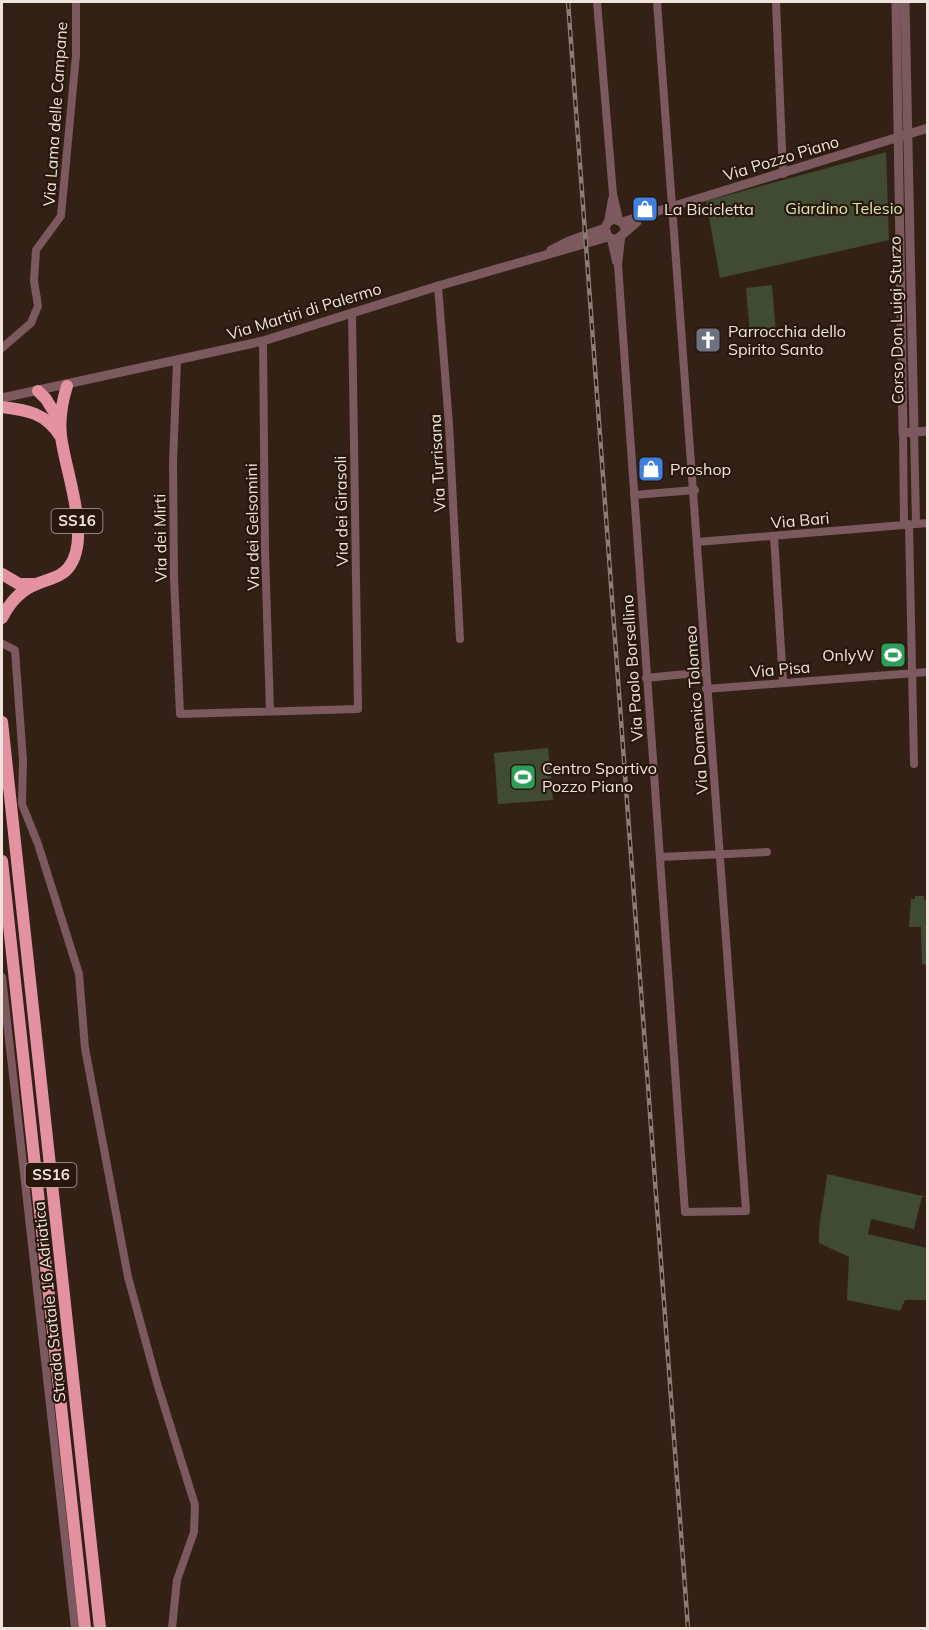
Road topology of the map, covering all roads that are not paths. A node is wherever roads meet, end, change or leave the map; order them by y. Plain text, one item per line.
1 (76, 2) edge
2 (597, 2) edge
3 (657, 2) edge
4 (776, 2) edge
5 (896, 2) edge
6 (905, 2) edge
7 (927, 128) edge
8 (903, 136) junction
9 (783, 174) junction
10 (613, 194) junction
11 (673, 207) junction
12 (622, 227) junction
13 (608, 231) junction
14 (546, 253) joint
15 (618, 266) junction
16 (438, 286) junction
17 (352, 313) junction
18 (263, 341) junction
19 (2, 348) edge
20 (177, 361) junction
21 (67, 386) junction
22 (38, 391) junction
23 (2, 398) edge
24 (2, 407) edge
25 (43, 416) junction
26 (60, 422) junction
27 (914, 431) junction
28 (927, 431) edge
29 (903, 432) junction
30 (61, 437) junction
31 (695, 490) junction
32 (634, 495) junction
33 (927, 523) edge
34 (910, 524) junction
35 (774, 536) junction
36 (698, 542) junction
37 (2, 574) edge
38 (35, 584) junction
39 (2, 618) edge
40 (460, 639) dead end
41 (3, 644) edge
42 (706, 672) junction
43 (912, 672) junction
44 (927, 672) edge
45 (646, 678) junction
46 (783, 682) junction
47 (706, 688) junction
48 (270, 711) junction
49 (2, 722) edge
50 (914, 764) dead end
51 (767, 852) dead end
52 (720, 855) junction
53 (660, 857) junction
54 (2, 861) edge
55 (2, 977) edge
56 (685, 1212) joint
57 (75, 1629) edge
58 (85, 1629) edge
59 (100, 1629) edge
60 (172, 1629) edge

1 - 19 street, Via Lama delle Campane
2 - 10 street
3 - 11 street, Via Domenico Tolomeo
4 - 9 street
5 - 8 street, Corso Don Luigi Sturzo
6 - 8 street, Corso Don Luigi Sturzo
7 - 8 street, Via Pozzo Piano
8 - 9 street, Via Pozzo Piano
8 - 27 street, Corso Don Luigi Sturzo
8 - 29 street, Corso Don Luigi Sturzo
9 - 11 street, Via Pozzo Piano
10 - 12 street, Via Paolo Borsellino
10 - 13 street
11 - 12 street, Via Pozzo Piano
11 - 31 street, Via Domenico Tolomeo
12 - 13 street, Via Pozzo Piano
12 - 13 street, Via Pozzo Piano
12 - 15 street, Via Paolo Borsellino
13 - 14 street, Via Pozzo Piano
13 - 15 street, Via Paolo Borsellino
14 - 16 street, Via Martiri di Palermo
15 - 32 street, Via Paolo Borsellino
16 - 17 street, Via Martiri di Palermo
16 - 40 street, Via Turrisana
17 - 18 street, Via Martiri di Palermo
17 - 48 street, Via dei Girasoli
18 - 20 street, Via Martiri di Palermo
18 - 48 street, Via dei Gelsomini
20 - 21 street, Via Martiri di Palermo
20 - 48 street, Via dei Mirti
21 - 22 street
21 - 26 highway, SS16
22 - 23 street
22 - 25 highway, SS16
22 - 26 highway, SS16
24 - 25 highway
25 - 30 highway, SS16
26 - 30 highway, SS16
27 - 28 street
27 - 29 street
27 - 34 street, Corso Don Luigi Sturzo
29 - 34 street, Corso Don Luigi Sturzo
30 - 38 highway, SS16
31 - 32 street
31 - 36 street, Via Domenico Tolomeo
32 - 45 street, Via Paolo Borsellino
33 - 34 street, Via Bari
34 - 35 street, Via Bari
34 - 43 street, Corso Don Luigi Sturzo
35 - 36 street, Via Bari
35 - 46 street
36 - 42 street, Via Domenico Tolomeo
37 - 38 highway
38 - 39 highway, SS16
41 - 60 street
42 - 45 street
42 - 47 street, Via Domenico Tolomeo
43 - 44 street, Via Pisa
43 - 46 street, Via Pisa
43 - 50 street, Corso Don Luigi Sturzo
45 - 53 street, Via Paolo Borsellino
46 - 47 street, Via Pisa
47 - 52 street, Via Domenico Tolomeo
49 - 59 highway, Strada Statale 16 Adriatica / SS16
51 - 52 street
52 - 53 street
52 - 56 street, Via Domenico Tolomeo
53 - 56 street, Via Paolo Borsellino
54 - 58 highway, Strada Statale 16 Adriatica / SS16
55 - 57 street

